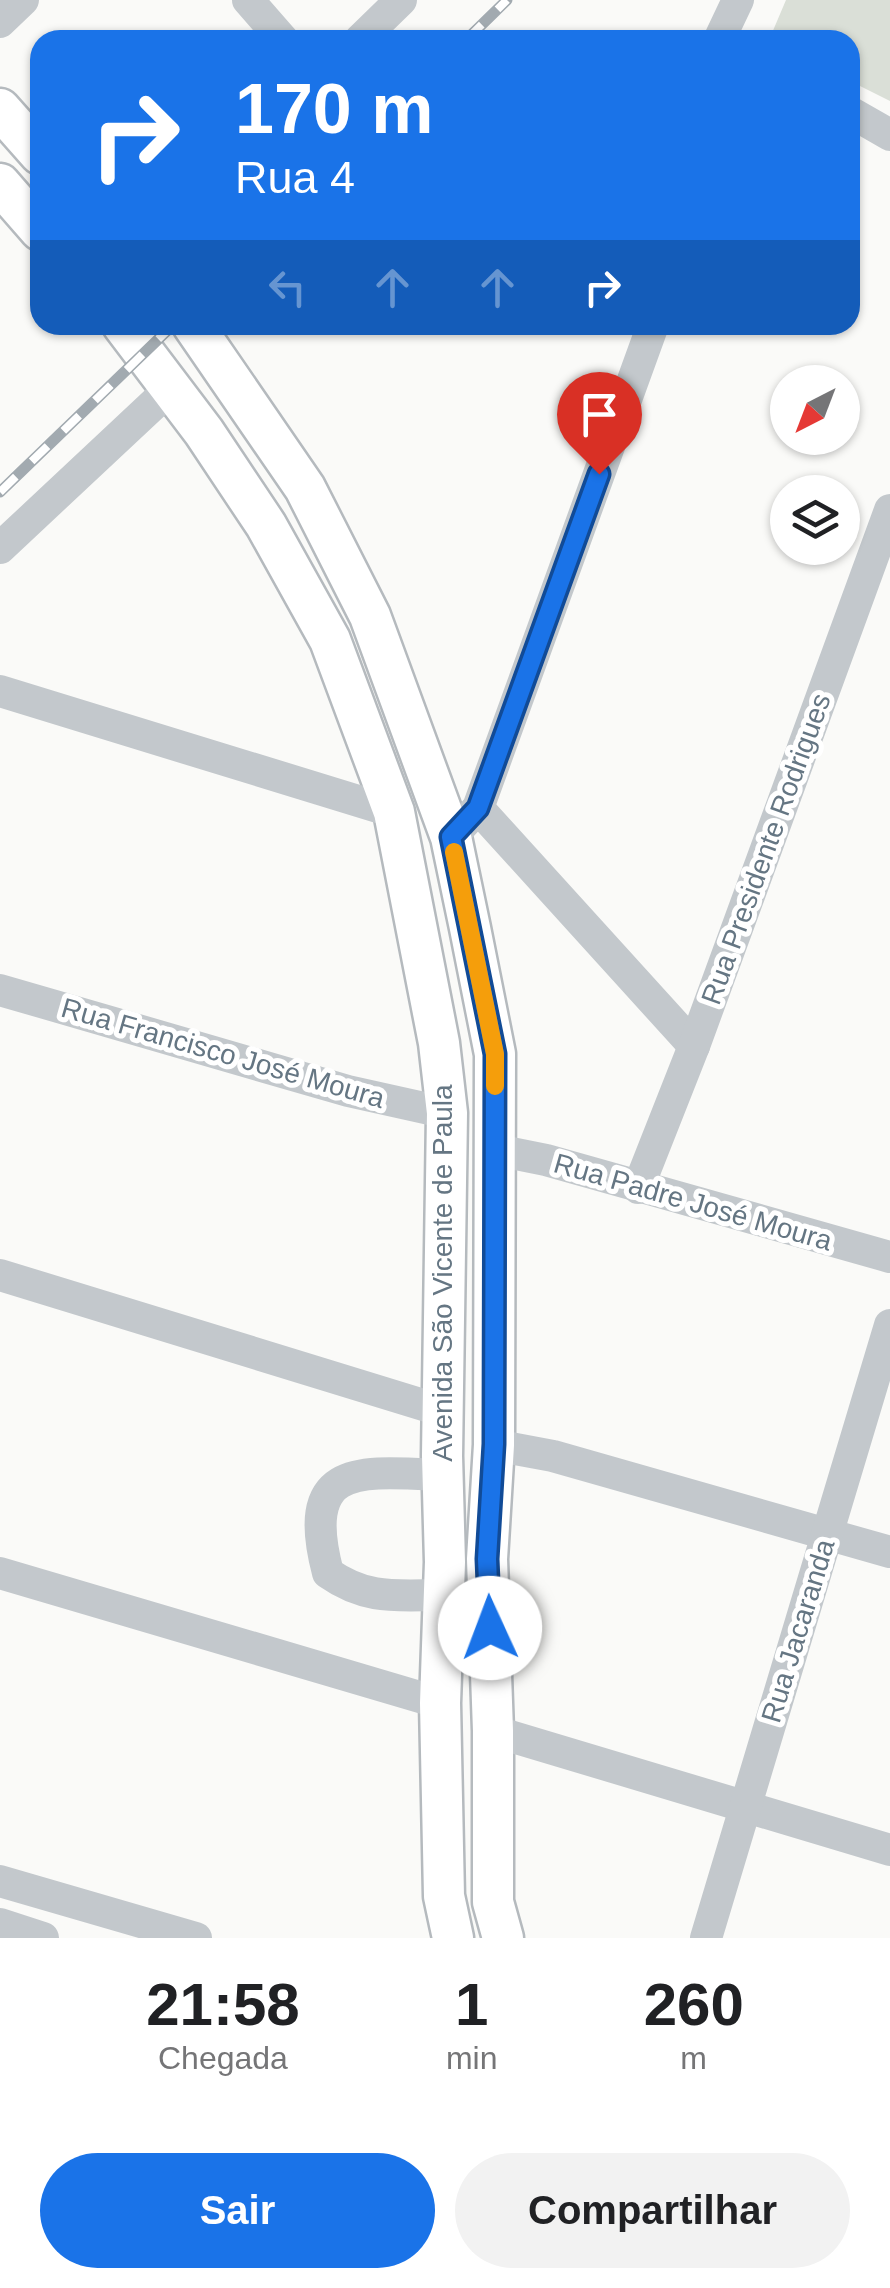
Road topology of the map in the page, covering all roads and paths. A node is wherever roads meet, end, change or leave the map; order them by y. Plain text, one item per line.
1 (23, 0) edge
2 (248, 0) edge
3 (401, 0) edge
4 (738, 0) edge
5 (0, 22) edge
6 (275, 30) edge
7 (370, 30) edge
8 (724, 30) edge
9 (0, 110) edge
10 (860, 118) edge
11 (890, 135) edge
12 (30, 143) edge
13 (0, 184) edge
14 (30, 218) edge
15 (132, 335) edge
16 (200, 335) edge
17 (649, 335) edge
18 (173, 386) junction
19 (890, 510) edge
20 (0, 548) edge
21 (0, 691) edge
22 (478, 808) junction
23 (394, 812) junction
24 (451, 837) junction
25 (0, 990) edge
26 (694, 1046) junction
27 (447, 1113) junction
28 (496, 1150) junction
29 (638, 1188) junction
30 (890, 1257) edge
31 (0, 1275) edge
32 (890, 1325) edge
33 (442, 1411) junction
34 (494, 1444) junction
35 (442, 1475) junction
36 (828, 1533) junction
37 (890, 1552) edge
38 (487, 1559) junction
39 (0, 1573) edge
40 (445, 1579) junction
41 (440, 1703) junction
42 (493, 1731) junction
43 (745, 1806) junction
44 (890, 1850) edge
45 (0, 1881) edge
46 (0, 1924) edge
47 (43, 1938) edge
48 (196, 1938) edge
49 (453, 1938) edge
50 (503, 1938) edge
51 (706, 1938) edge

1 - 5 street
2 - 6 street
3 - 7 street
4 - 8 street
9 - 12 main road
10 - 11 street
13 - 14 main road
15 - 18 main road, Avenida São Vicente de Paula
16 - 24 main road, Avenida São Vicente de Paula
17 - 22 street
18 - 20 street
18 - 23 main road, Avenida São Vicente de Paula
19 - 26 street, Rua Presidente Rodrigues
21 - 23 street
22 - 24 street
22 - 26 street
23 - 27 main road, Avenida São Vicente de Paula
24 - 28 main road, Avenida São Vicente de Paula
25 - 27 street, Rua Francisco José Moura
26 - 29 street, Rua Presidente Rodrigues
27 - 33 main road, Avenida São Vicente de Paula
28 - 29 street, Rua Padre José Moura
28 - 34 main road, Avenida São Vicente de Paula
29 - 30 street, Rua Padre José Moura
31 - 33 street
32 - 36 street, Rua Jacaranda
33 - 35 main road, Avenida São Vicente de Paula
34 - 36 street
34 - 38 main road, Avenida São Vicente de Paula
35 - 40 main road, Avenida São Vicente de Paula
35 - 40 street
36 - 37 street
36 - 43 street, Rua Jacaranda
38 - 40 main road
38 - 42 main road, Avenida São Vicente de Paula
39 - 41 street
40 - 41 main road, Avenida São Vicente de Paula
41 - 49 main road, Avenida São Vicente de Paula
42 - 43 street
42 - 50 main road, Avenida São Vicente de Paula
43 - 44 street
43 - 51 street, Rua Jacaranda
45 - 48 street
46 - 47 street

